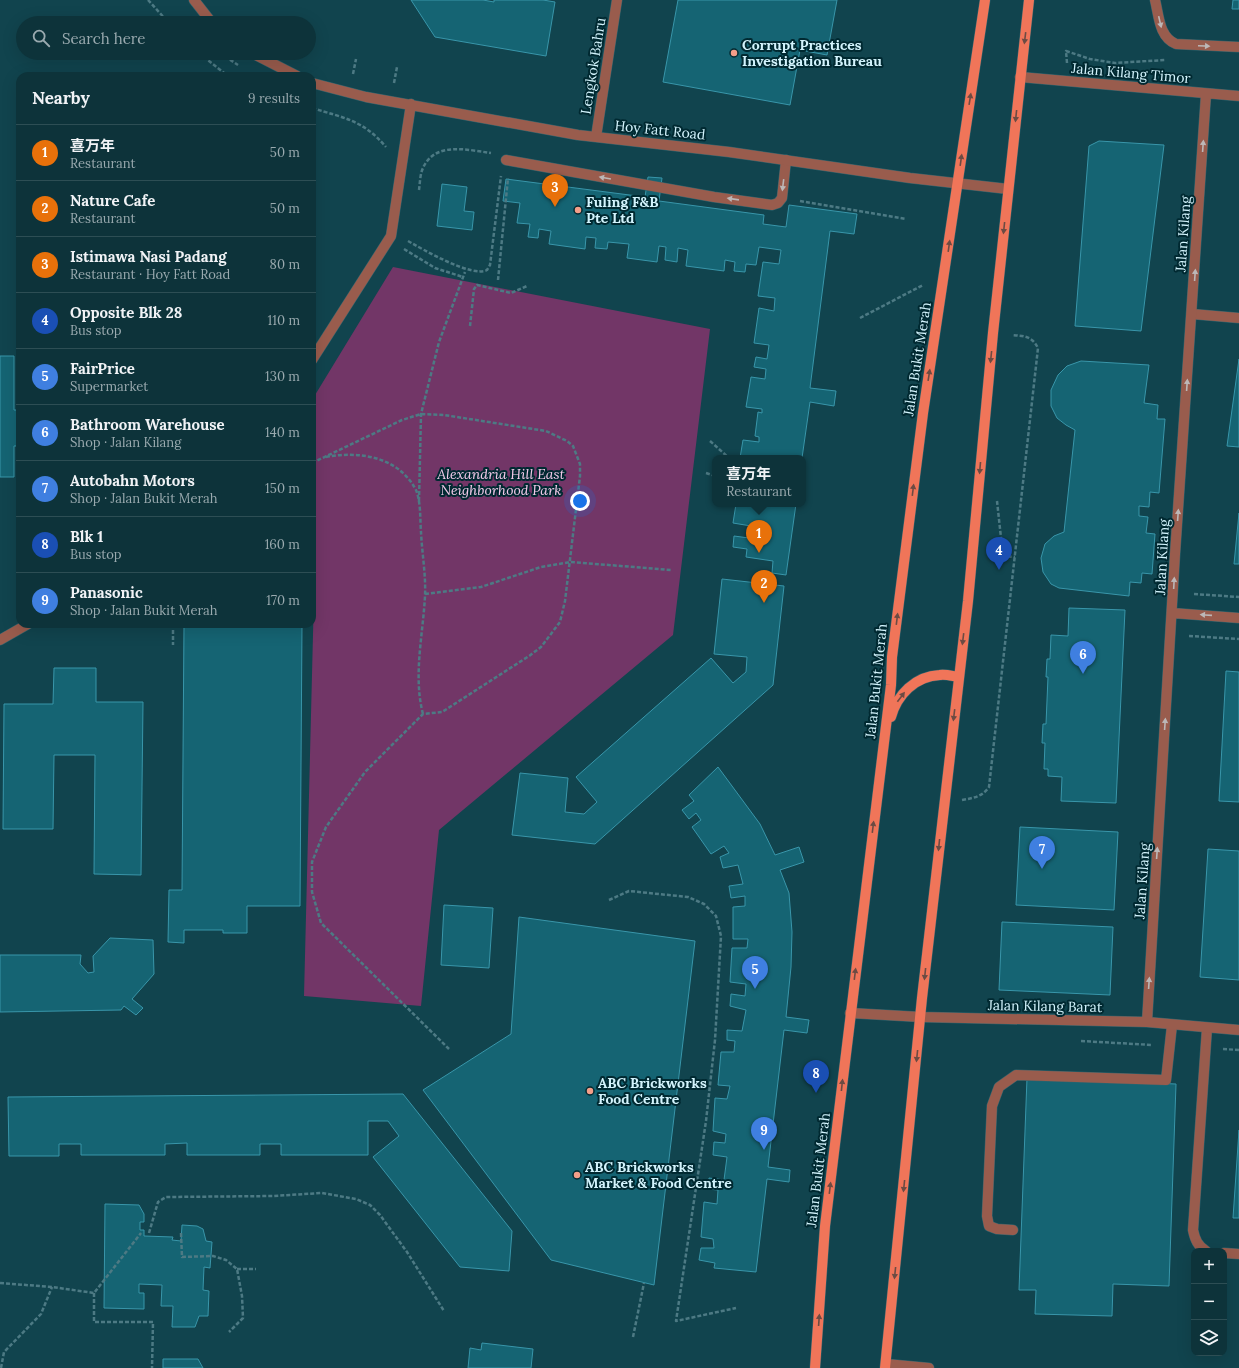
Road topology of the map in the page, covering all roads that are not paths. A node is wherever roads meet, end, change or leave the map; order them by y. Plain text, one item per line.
1 (194, 0) edge
2 (617, 0) edge
3 (985, 0) edge
4 (1029, 0) edge
5 (1155, 0) edge
6 (207, 16) edge
7 (1239, 47) edge
8 (266, 60) edge
9 (289, 72) edge
10 (1020, 77) junction
11 (316, 84) edge
12 (1206, 94) junction
13 (1239, 96) edge
14 (411, 104) junction
15 (596, 137) junction
16 (786, 160) junction
17 (506, 164) road end
18 (957, 183) junction
19 (1008, 189) junction
20 (1192, 314) junction
21 (1239, 318) edge
22 (316, 354) edge
23 (1172, 613) junction
24 (1239, 618) edge
25 (21, 628) edge
26 (0, 640) edge
27 (958, 677) junction
28 (883, 746) junction
29 (850, 1013) junction
30 (921, 1017) junction
31 (1147, 1022) junction
32 (1172, 1025) junction
33 (1207, 1028) junction
34 (1239, 1030) edge
35 (1012, 1230) dead end
36 (1201, 1248) edge
37 (1227, 1253) edge
38 (1239, 1254) edge
39 (885, 1366) edge
40 (815, 1368) edge
41 (929, 1368) edge

1 - 6 street
2 - 15 street, Lengkok Bahru
18 -> 3 main road, Jalan Bukit Merah
4 -> 10 main road
5 -> 7 street
8 - 9 street
10 - 12 street, Jalan Kilang Timor
10 -> 19 main road
11 - 14 street, Hoy Fatt Road
12 - 13 street, Jalan Kilang Timor
20 -> 12 street, Jalan Kilang
14 - 15 street, Hoy Fatt Road
14 - 22 street
15 - 16 street, Hoy Fatt Road
16 -> 17 street
16 - 18 street, Hoy Fatt Road
18 - 19 street, Hoy Fatt Road
28 -> 18 main road, Jalan Bukit Merah
19 -> 27 main road
20 - 21 street
23 -> 20 street, Jalan Kilang
24 -> 23 street
31 -> 23 street, Jalan Kilang
25 - 26 street
28 -> 27 main road
27 -> 30 main road
29 -> 28 main road, Jalan Bukit Merah
29 - 30 street, Jalan Kilang Barat
40 -> 29 main road, Jalan Bukit Merah
30 - 31 street, Jalan Kilang Barat
30 -> 39 main road
31 - 32 street, Jalan Kilang Barat
32 - 33 street, Jalan Kilang Barat
32 - 35 street
33 - 34 street, Jalan Kilang Barat
33 - 36 street
37 - 38 street
39 - 41 street

